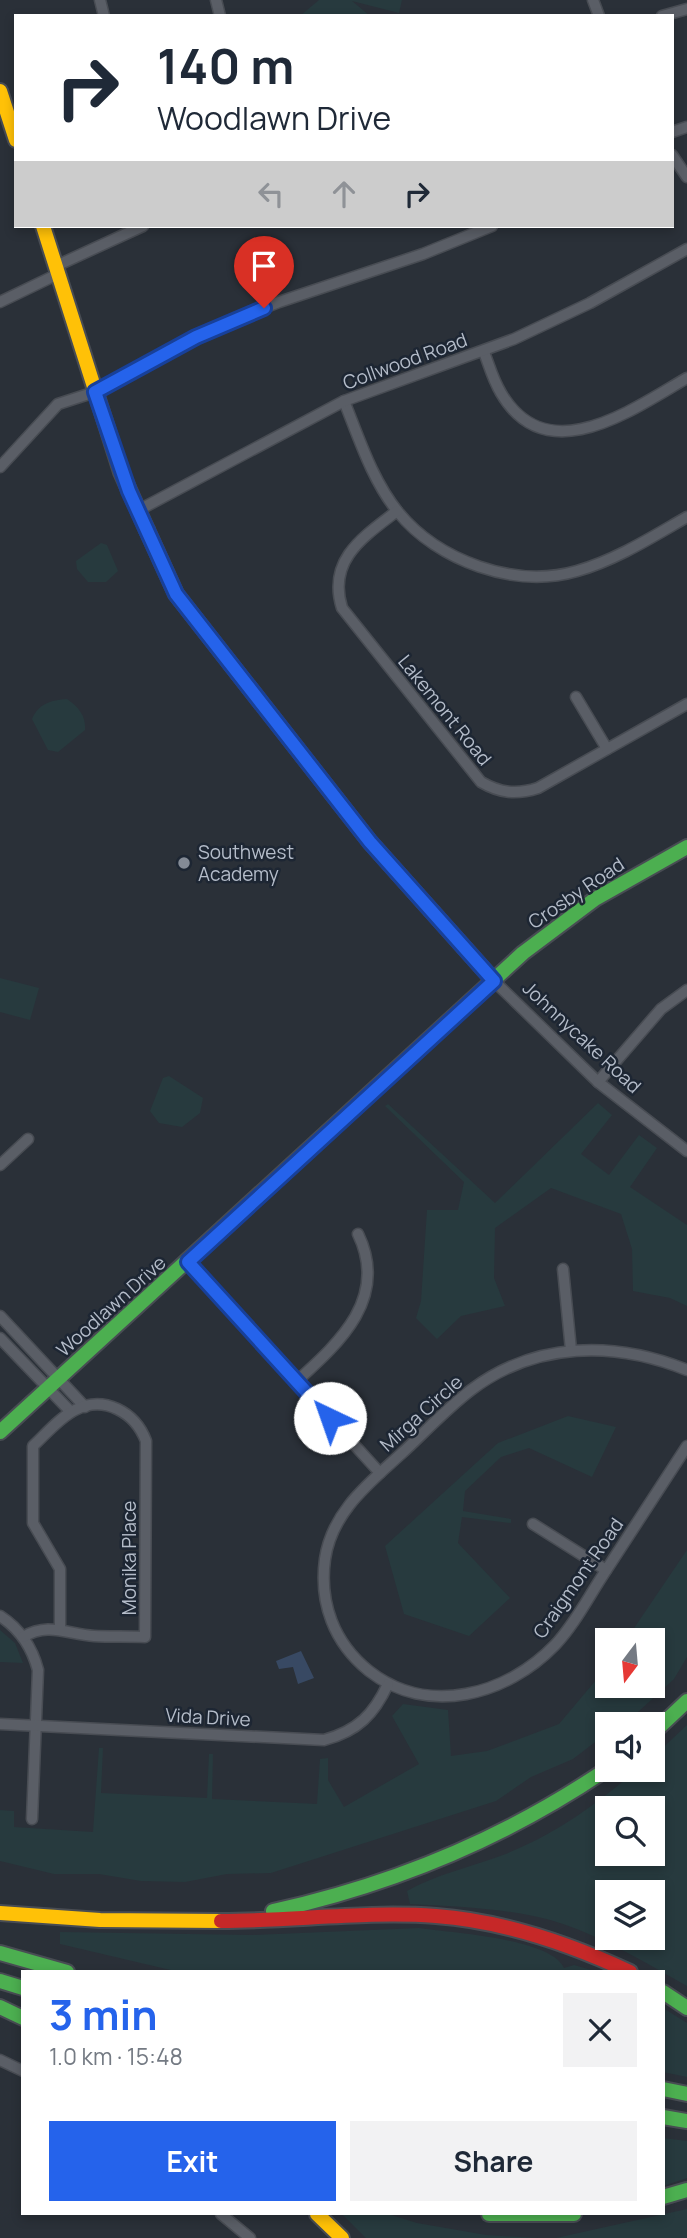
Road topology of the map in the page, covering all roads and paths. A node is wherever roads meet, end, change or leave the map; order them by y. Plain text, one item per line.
1 (687, 9) edge
2 (669, 14) edge
3 (0, 91) edge
4 (14, 134) edge
5 (674, 158) edge
6 (687, 177) edge
7 (44, 228) edge
8 (139, 228) edge
9 (487, 228) edge
10 (687, 249) edge
11 (57, 270) junction
12 (0, 302) edge
13 (484, 352) junction
14 (687, 378) edge
15 (95, 392) junction
16 (344, 401) junction
17 (0, 467) edge
18 (137, 511) junction
19 (397, 511) junction
20 (687, 517) edge
21 (576, 697) dead end
22 (687, 704) edge
23 (607, 749) junction
24 (687, 847) edge
25 (494, 981) junction
26 (687, 990) edge
27 (598, 1082) junction
28 (28, 1139) dead end
29 (687, 1152) edge
30 (0, 1165) edge
31 (358, 1234) dead end
32 (188, 1262) junction
33 (563, 1269) dead end
34 (0, 1316) edge
35 (0, 1338) edge
36 (572, 1350) junction
37 (687, 1370) edge
38 (297, 1381) junction
39 (54, 1384) junction
40 (78, 1409) junction
41 (0, 1432) edge
42 (687, 1446) edge
43 (380, 1473) junction
44 (533, 1524) dead end
45 (330, 1538) joint
46 (606, 1570) junction
47 (0, 1616) edge
48 (60, 1630) junction
49 (23, 1637) junction
50 (388, 1684) junction
51 (687, 1702) edge
52 (665, 1722) edge
53 (0, 1724) edge
54 (37, 1725) junction
55 (595, 1777) edge
56 (32, 1819) dead end
57 (0, 1913) edge
58 (112, 1921) junction
59 (0, 1953) edge
60 (60, 1970) edge
61 (625, 1970) edge
62 (0, 1981) edge
63 (21, 1987) edge
64 (665, 1993) edge
65 (0, 2007) edge
66 (687, 2008) edge
67 (21, 2017) edge
68 (0, 2060) edge
69 (21, 2070) edge
70 (665, 2090) edge
71 (687, 2094) edge
72 (665, 2117) edge
73 (687, 2121) edge
74 (687, 2190) edge
75 (665, 2196) edge
76 (223, 2215) edge
77 (318, 2215) edge
78 (250, 2238) edge
79 (342, 2238) edge

1 - 2 street
3 - 4 main road
5 - 6 street
7 - 11 main road, Johnnycake Road
8 - 11 street
9 - 15 street
10 - 13 street, Collwood Road
11 - 12 street
11 - 15 main road, Johnnycake Road
13 - 14 street
13 - 16 street, Collwood Road
15 - 17 street
15 - 18 main road, Johnnycake Road
16 - 18 street, Collwood Road
16 - 19 street
18 - 25 main road, Johnnycake Road
19 - 20 street
19 - 23 street, Lakemont Road
21 - 23 street
22 - 23 street, Lakemont Road
24 - 25 main road, Crosby Road
25 - 27 street, Johnnycake Road
25 - 32 main road, Woodlawn Drive
26 - 27 street
27 - 29 street, Johnnycake Road
28 - 30 street
31 - 38 street
32 - 38 street
32 - 39 main road, Woodlawn Drive
33 - 36 street
34 - 39 street
35 - 39 street
36 - 37 street, Mirga Circle
36 - 43 street, Mirga Circle
38 - 43 street
39 - 40 street
39 - 41 main road, Woodlawn Drive
40 - 48 street
40 - 48 street, Monika Place
42 - 46 street, Craigmont Road
43 - 45 street, Mirga Circle
44 - 46 street
45 - 50 street, Craigmont Road
46 - 50 street, Craigmont Road
47 - 49 street
48 - 49 street, Monika Place
49 - 54 street
50 - 54 street, Vida Drive
51 - 52 main road
53 - 54 street, Vida Drive
54 - 56 street
55 - 58 main road
57 - 58 main road
58 - 61 main road
59 - 60 main road
62 - 63 main road
64 - 66 main road
65 - 67 main road
68 - 69 street
70 - 71 main road
72 - 73 main road
74 - 75 main road
76 - 78 street
77 - 79 main road

